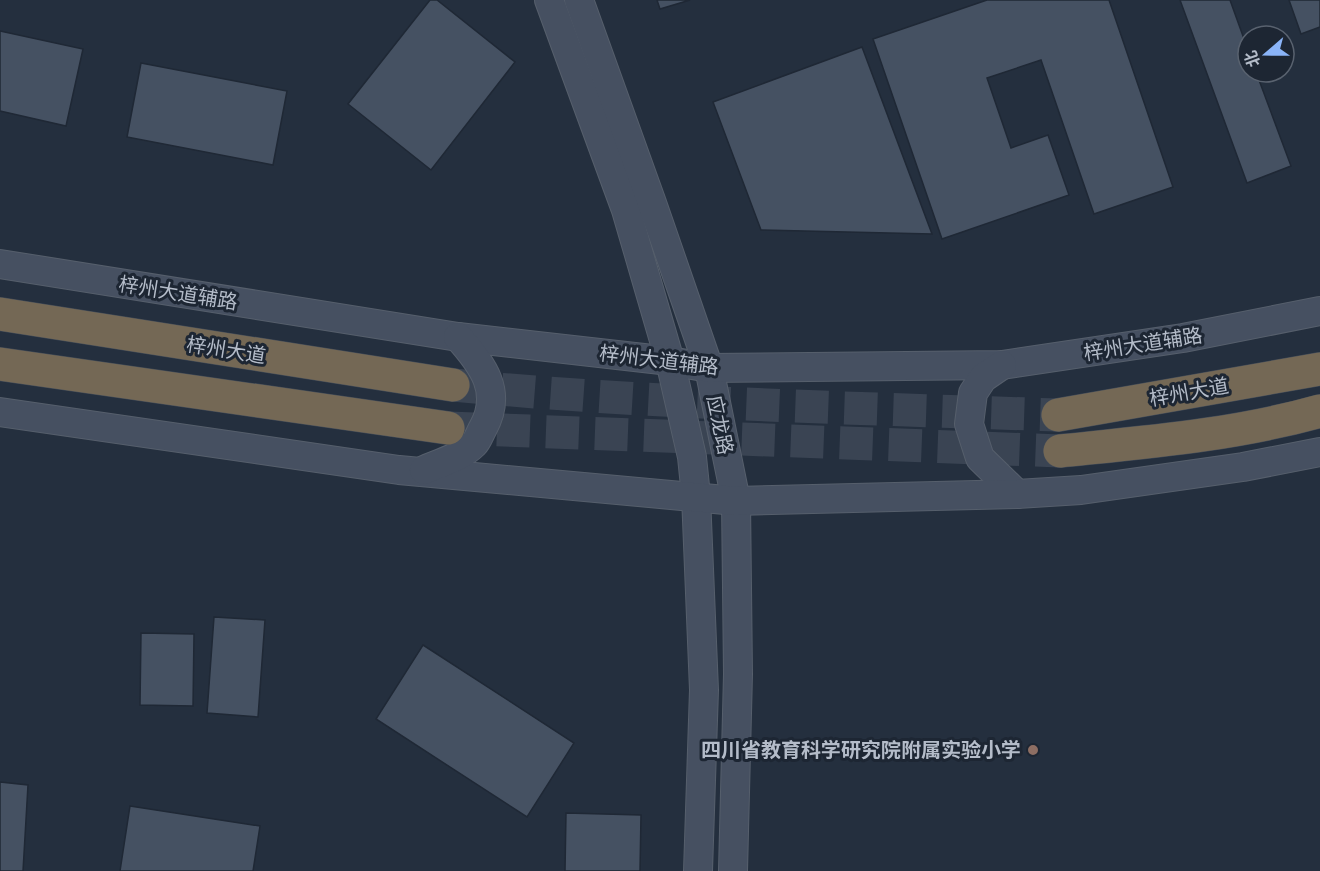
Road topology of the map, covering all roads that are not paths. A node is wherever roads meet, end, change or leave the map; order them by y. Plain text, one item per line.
1 (549, 0) edge
2 (579, 0) edge
3 (0, 264) edge
4 (1320, 311) edge
5 (0, 314) edge
6 (458, 337) junction
7 (670, 361) junction
8 (0, 364) edge
9 (1002, 365) junction
10 (708, 368) junction
11 (1320, 369) edge
12 (453, 385) tunnel mouth
13 (1320, 411) edge
14 (0, 412) edge
15 (1058, 416) tunnel mouth
16 (448, 428) tunnel mouth
17 (1060, 451) tunnel mouth
18 (1320, 452) edge
19 (422, 471) junction
20 (1017, 494) junction
21 (696, 496) junction
22 (736, 501) junction
23 (698, 871) edge
24 (733, 871) edge

1 - 7 main road, 应龙路
2 - 10 main road, 应龙路
3 - 6 main road, 梓州大道辅路
4 - 9 main road, 梓州大道辅路
5 - 12 highway, 梓州大道
6 - 7 main road, 梓州大道辅路
6 - 19 main road
7 - 10 main road, 梓州大道辅路
7 - 21 main road, 应龙路
8 - 16 highway
9 - 10 main road, 梓州大道辅路
9 - 20 main road
10 - 22 main road, 应龙路
11 - 15 highway, 梓州大道
13 - 17 highway
14 - 19 main road
18 - 20 main road
19 - 21 main road
20 - 22 main road
21 - 22 main road
21 - 23 main road, 应龙路
22 - 24 main road, 应龙路

